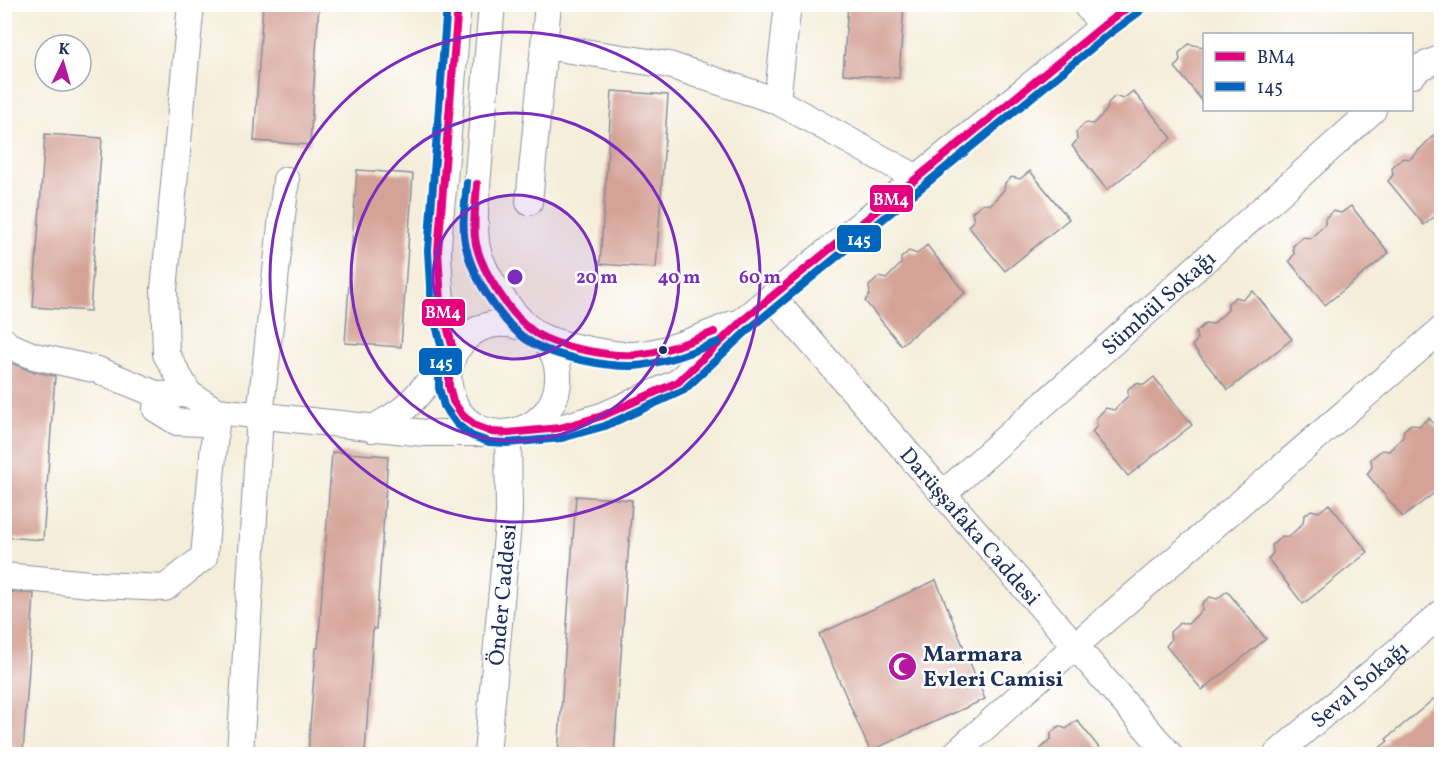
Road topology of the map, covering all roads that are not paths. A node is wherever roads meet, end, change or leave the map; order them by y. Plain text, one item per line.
1 (191, 4) edge
2 (458, 4) edge
3 (492, 4) edge
4 (548, 4) edge
5 (788, 4) edge
6 (1085, 4) edge
7 (1133, 4) edge
8 (1103, 26) junction
9 (544, 46) junction
10 (1442, 58) edge
11 (1413, 74) edge
12 (777, 101) junction
13 (1372, 111) edge
14 (917, 178) junction
15 (286, 180) dead end
16 (529, 202) dead end
17 (771, 297) junction
18 (743, 320) junction
19 (1442, 329) edge
20 (537, 334) junction
21 (5, 344) edge
22 (454, 353) junction
23 (189, 394) junction
24 (158, 395) junction
25 (217, 411) junction
26 (260, 416) junction
27 (372, 429) junction
28 (508, 433) junction
29 (943, 494) junction
30 (4, 576) edge
31 (1442, 612) edge
32 (1075, 646) junction
33 (240, 754) edge
34 (487, 754) edge
35 (955, 754) edge
36 (1168, 754) edge
37 (1277, 754) edge

1 - 23 street
2 - 22 street
3 - 20 street
4 - 9 street
5 - 12 street
6 - 8 street
7 - 8 street
8 - 14 street
9 - 12 street
9 - 16 street
10 - 11 street
12 - 14 street
13 - 29 street, Sümbül Sokağı
14 - 17 street
15 - 26 street
17 - 18 street
17 - 29 street, Darüşşafaka Caddesi
18 - 20 street
18 - 28 street
19 - 32 street
20 - 22 street
20 - 28 street
21 - 24 street
22 - 27 street
22 - 28 street
23 - 24 street
23 - 25 street
24 - 25 street
25 - 26 street
25 - 30 street
26 - 27 street
26 - 33 street
27 - 28 street
28 - 34 street, Önder Caddesi
29 - 32 street, Darüşşafaka Caddesi
31 - 37 street, Seval Sokağı
32 - 35 street
32 - 36 street, Darüşşafaka Caddesi

